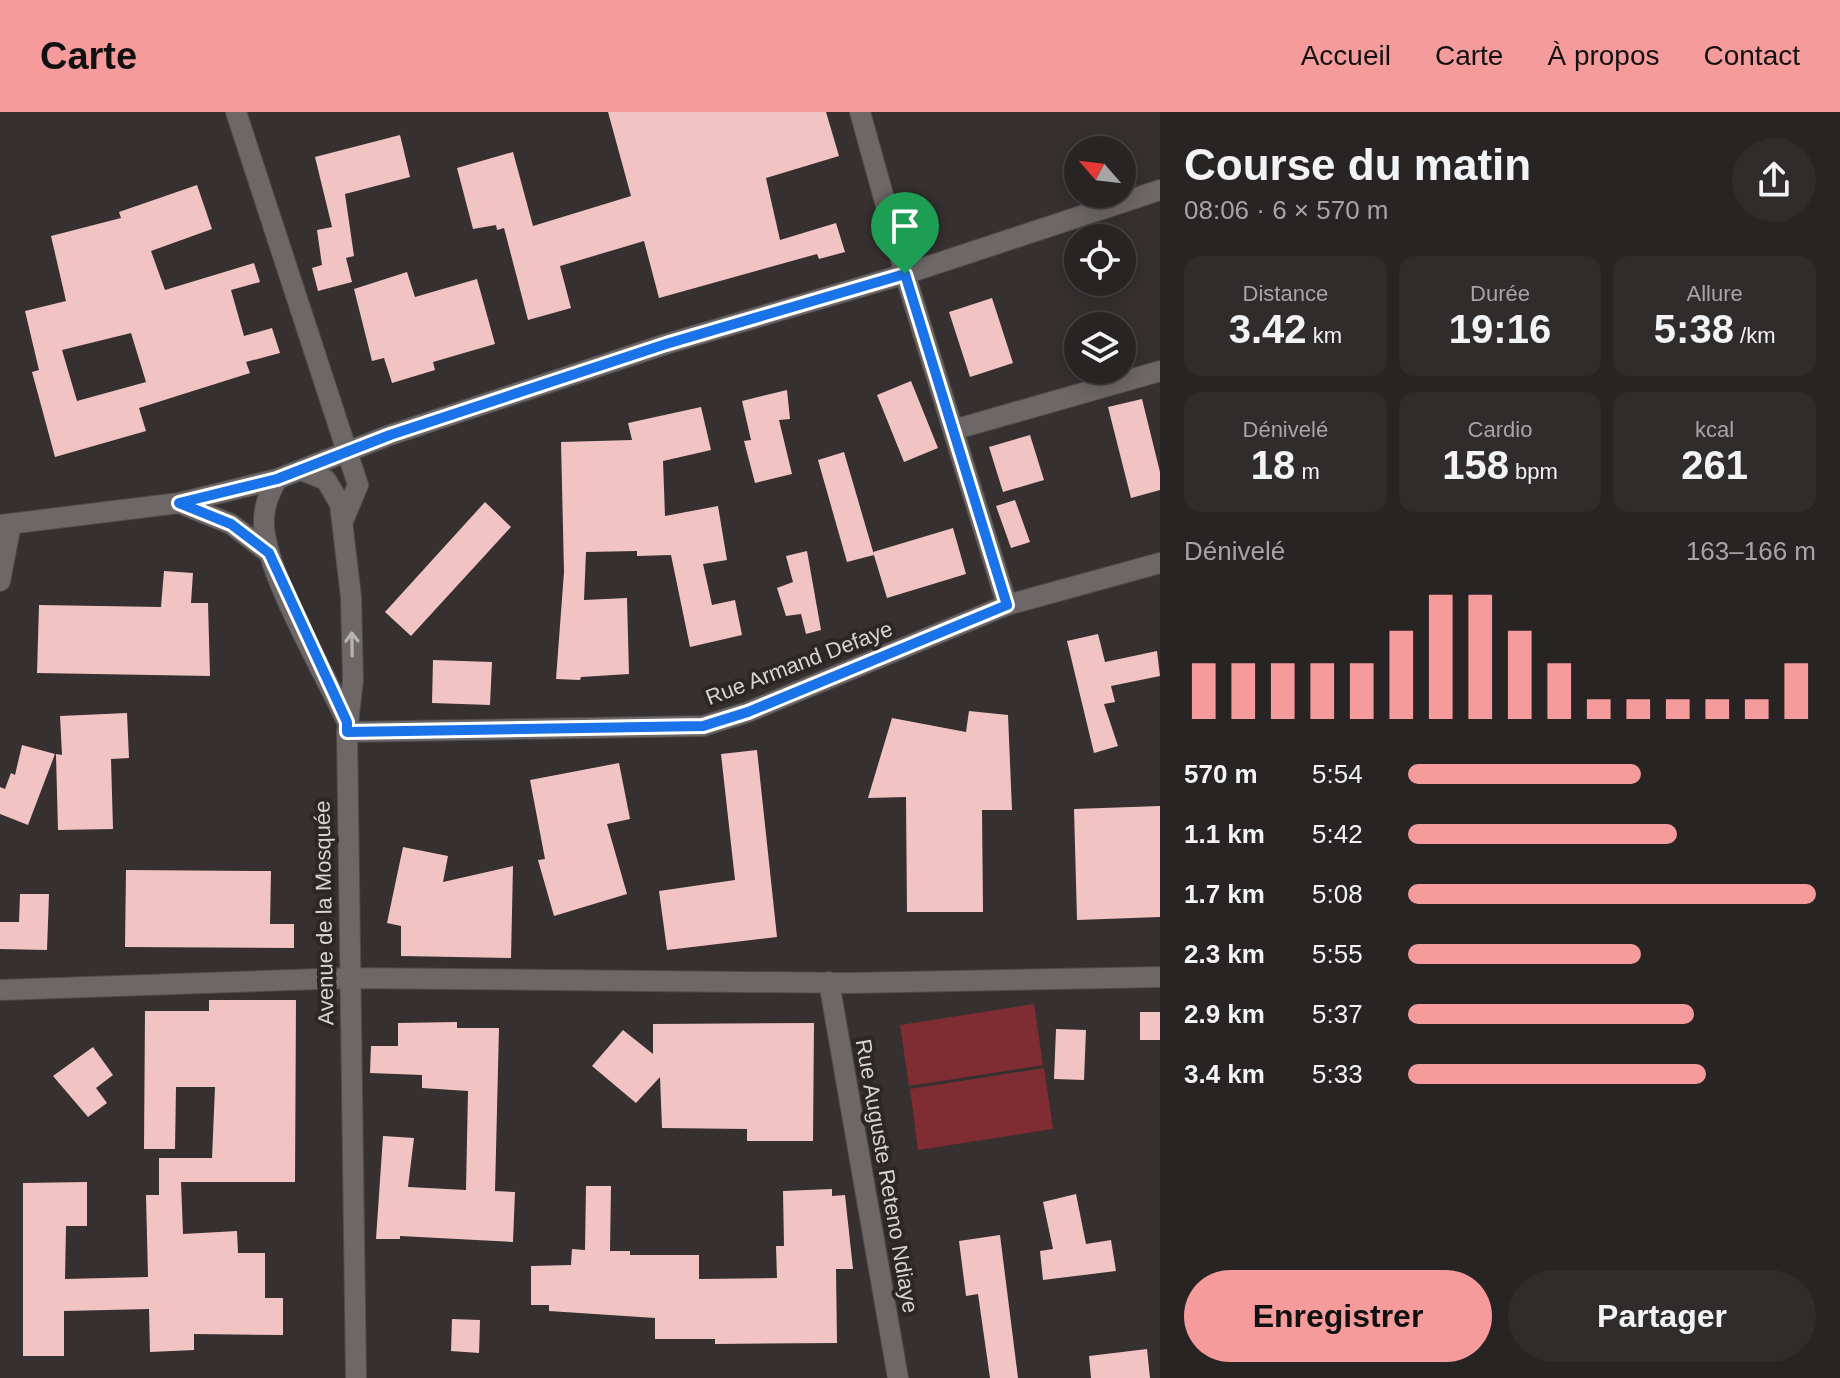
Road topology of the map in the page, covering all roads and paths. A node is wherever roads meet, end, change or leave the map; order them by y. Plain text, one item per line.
1 (236, 112) edge
2 (860, 112) edge
3 (1160, 190) edge
4 (905, 274) junction
5 (1160, 371) edge
6 (953, 430) junction
7 (344, 452) junction
8 (301, 470) junction
9 (277, 479) junction
10 (179, 503) junction
11 (343, 522) junction
12 (6, 525) edge
13 (269, 553) junction
14 (1160, 563) edge
15 (0, 581) edge
16 (1007, 605) junction
17 (347, 727) junction
18 (1160, 977) edge
19 (349, 978) junction
20 (829, 982) junction
21 (0, 990) edge
22 (356, 1378) edge
23 (898, 1378) edge

1 - 7 street
2 - 4 street
3 - 4 street
4 - 6 street
4 - 7 street
5 - 6 street
6 - 16 street
7 - 8 street
7 - 11 street
8 - 9 street
8 - 11 street, Avenue de la Mosquée
9 - 10 street
9 - 13 street
10 - 12 street
10 - 13 street
17 -> 11 street, Avenue de la Mosquée
12 - 15 street
13 - 17 street
14 - 16 street, Rue Armand Defaye
16 - 17 street, Rue Armand Defaye
17 - 19 street, Avenue de la Mosquée
18 - 20 street
19 - 20 street
19 - 21 street
19 - 22 street, Avenue de la Mosquée
20 - 23 street, Rue Auguste Reteno Ndiaye

